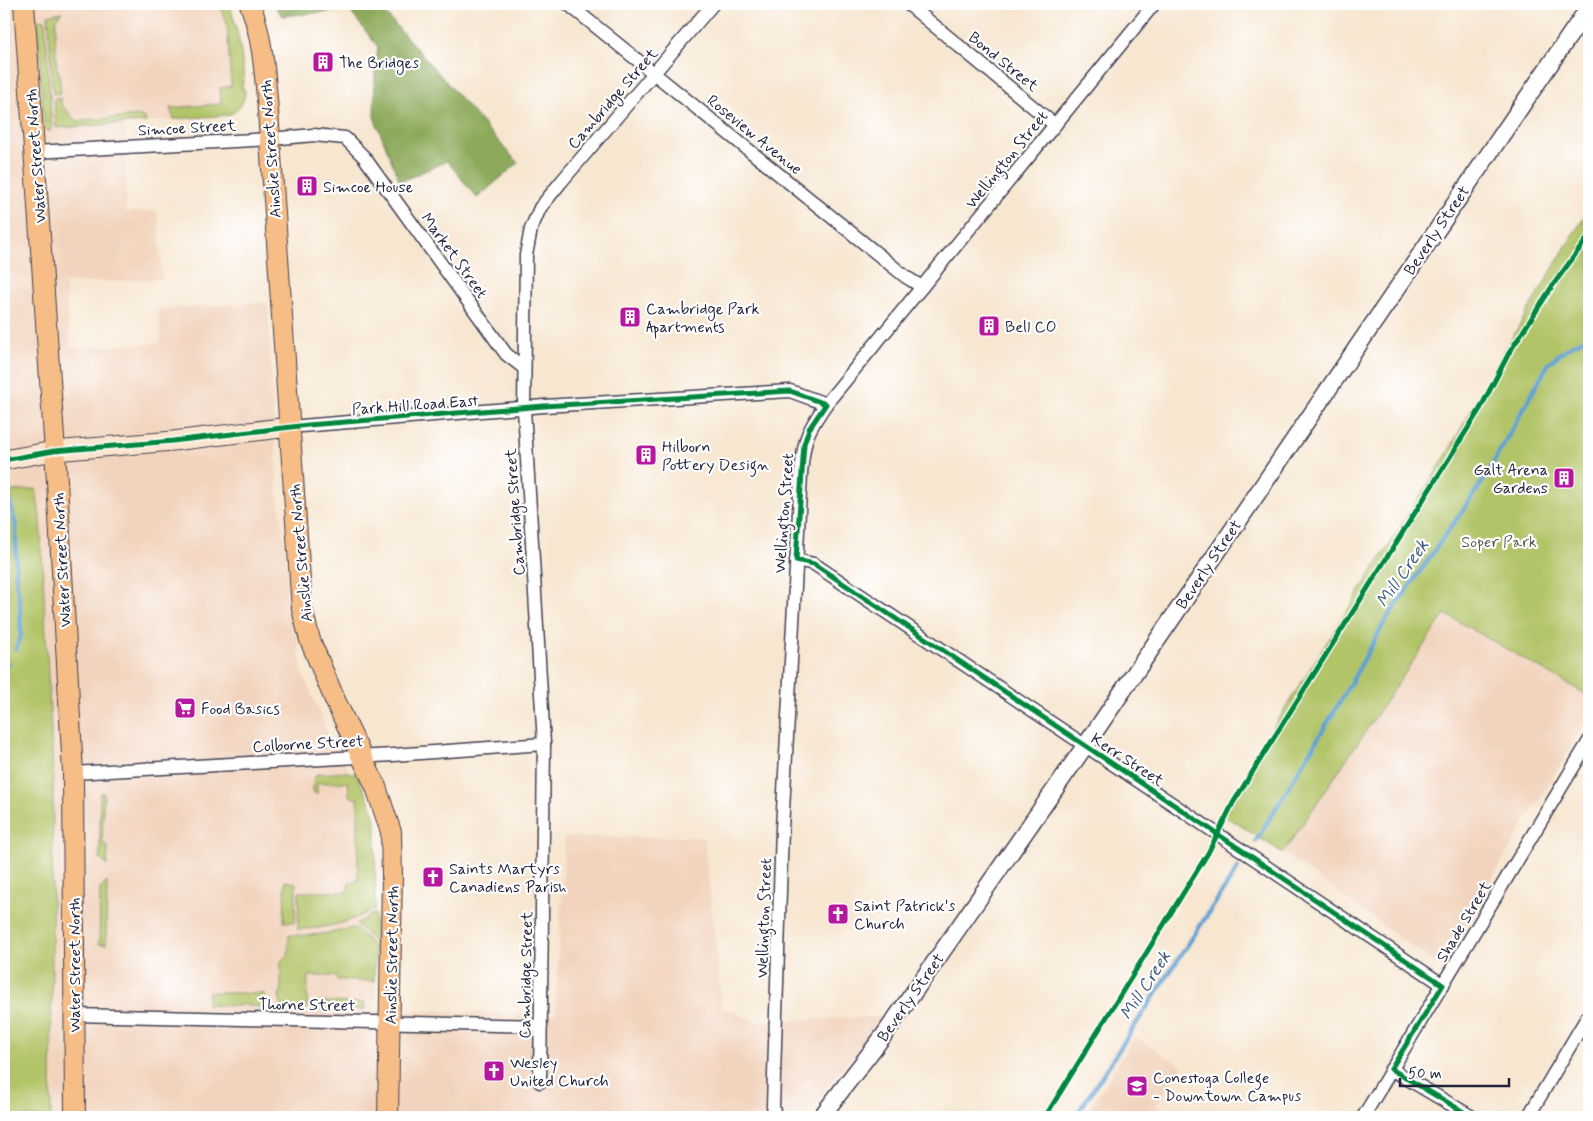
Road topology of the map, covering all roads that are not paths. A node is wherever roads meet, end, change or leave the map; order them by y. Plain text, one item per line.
1 (24, 4) edge
2 (250, 4) edge
3 (568, 4) edge
4 (713, 4) edge
5 (908, 4) edge
6 (1154, 4) edge
7 (1589, 7) edge
8 (654, 72) junction
9 (1055, 125) junction
10 (270, 139) junction
11 (34, 152) junction
12 (364, 157) joint
13 (922, 288) junction
14 (524, 368) junction
15 (826, 404) junction
16 (524, 409) junction
17 (289, 427) junction
18 (54, 451) junction
19 (4, 460) edge
20 (796, 560) junction
21 (1589, 741) edge
22 (544, 744) junction
23 (1085, 745) junction
24 (363, 756) junction
25 (73, 773) junction
26 (1443, 985) junction
27 (1589, 1014) edge
28 (74, 1015) junction
29 (389, 1022) junction
30 (541, 1026) junction
31 (1391, 1069) junction
32 (540, 1082) dead end
33 (75, 1117) edge
34 (388, 1117) edge
35 (775, 1117) edge
36 (821, 1117) edge
37 (1363, 1117) edge
38 (1472, 1117) edge
39 (1528, 1117) edge

1 - 11 main road, Water Street North
2 - 10 main road, Ainslie Street North
3 - 8 street, Roseview Avenue
4 - 8 street, Cambridge Street
5 - 9 street, Bond Street
6 - 9 street, Wellington Street
7 - 23 street, Beverly Street
8 - 13 street, Roseview Avenue
8 - 14 street, Cambridge Street
9 - 13 street, Wellington Street
10 - 11 street, Simcoe Street
10 - 12 street, Simcoe Street
10 - 17 main road, Ainslie Street North
11 - 18 main road, Water Street North
12 - 14 street, Market Street
13 - 15 street, Wellington Street
14 - 16 street, Cambridge Street
15 - 16 street, Park Hill Road East
15 - 20 street, Wellington Street
16 - 17 street, Park Hill Road East
16 - 22 street, Cambridge Street
17 - 18 main road, Park Hill Road East
17 - 24 main road, Ainslie Street North
18 - 19 main road, Park Hill Road East
18 - 25 main road, Water Street North
20 - 23 street, Kerr Street
20 - 35 street, Wellington Street
21 - 26 street, Shade Street
22 - 24 street, Colborne Street
22 - 30 street, Cambridge Street
23 - 26 street, Kerr Street
23 - 36 street, Beverly Street
24 - 25 street, Colborne Street
24 - 29 main road, Ainslie Street North
25 - 28 main road, Water Street North
26 - 31 street, Shade Street
27 - 39 street
28 - 29 street, Thorne Street
28 - 33 main road, Water Street North
29 - 30 street, Thorne Street
29 - 34 main road, Ainslie Street North
30 - 32 street, Cambridge Street
31 - 37 street, Shade Street
31 - 38 street

